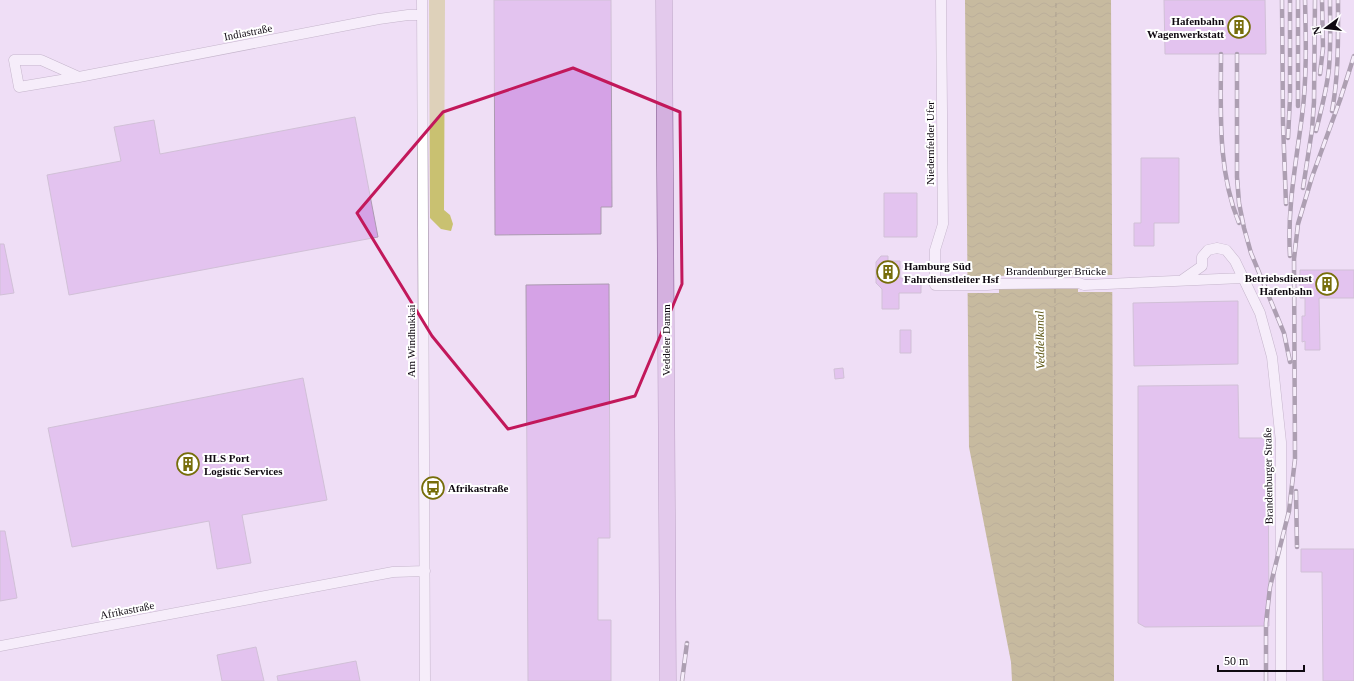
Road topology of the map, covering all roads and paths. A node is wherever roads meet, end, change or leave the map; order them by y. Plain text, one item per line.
1 (422, 0) edge
2 (664, 0) edge
3 (941, 0) edge
4 (422, 15) junction
5 (79, 77) junction
6 (1202, 266) junction
7 (1242, 278) junction
8 (1211, 279) junction
9 (1182, 280) junction
10 (935, 285) joint
11 (425, 571) junction
12 (0, 646) edge
13 (425, 681) edge
14 (668, 681) edge
15 (1281, 681) edge

1 - 4 street, Am Windhukkai
2 - 14 main road, Veddeler Damm
3 - 10 street, Niedernfelder Ufer
4 - 5 street, Indiastraße
4 - 11 street, Am Windhukkai
5 - 5 street, Indiastraße
6 - 7 street, Brandenburger Straße
6 - 8 street
6 - 9 street, Brandenburger Straße
7 - 8 street
7 - 15 street, Brandenburger Straße
8 - 9 street
9 - 10 street, Brandenburger Brücke
11 - 12 street, Afrikastraße
11 - 13 street, Am Windhukkai

